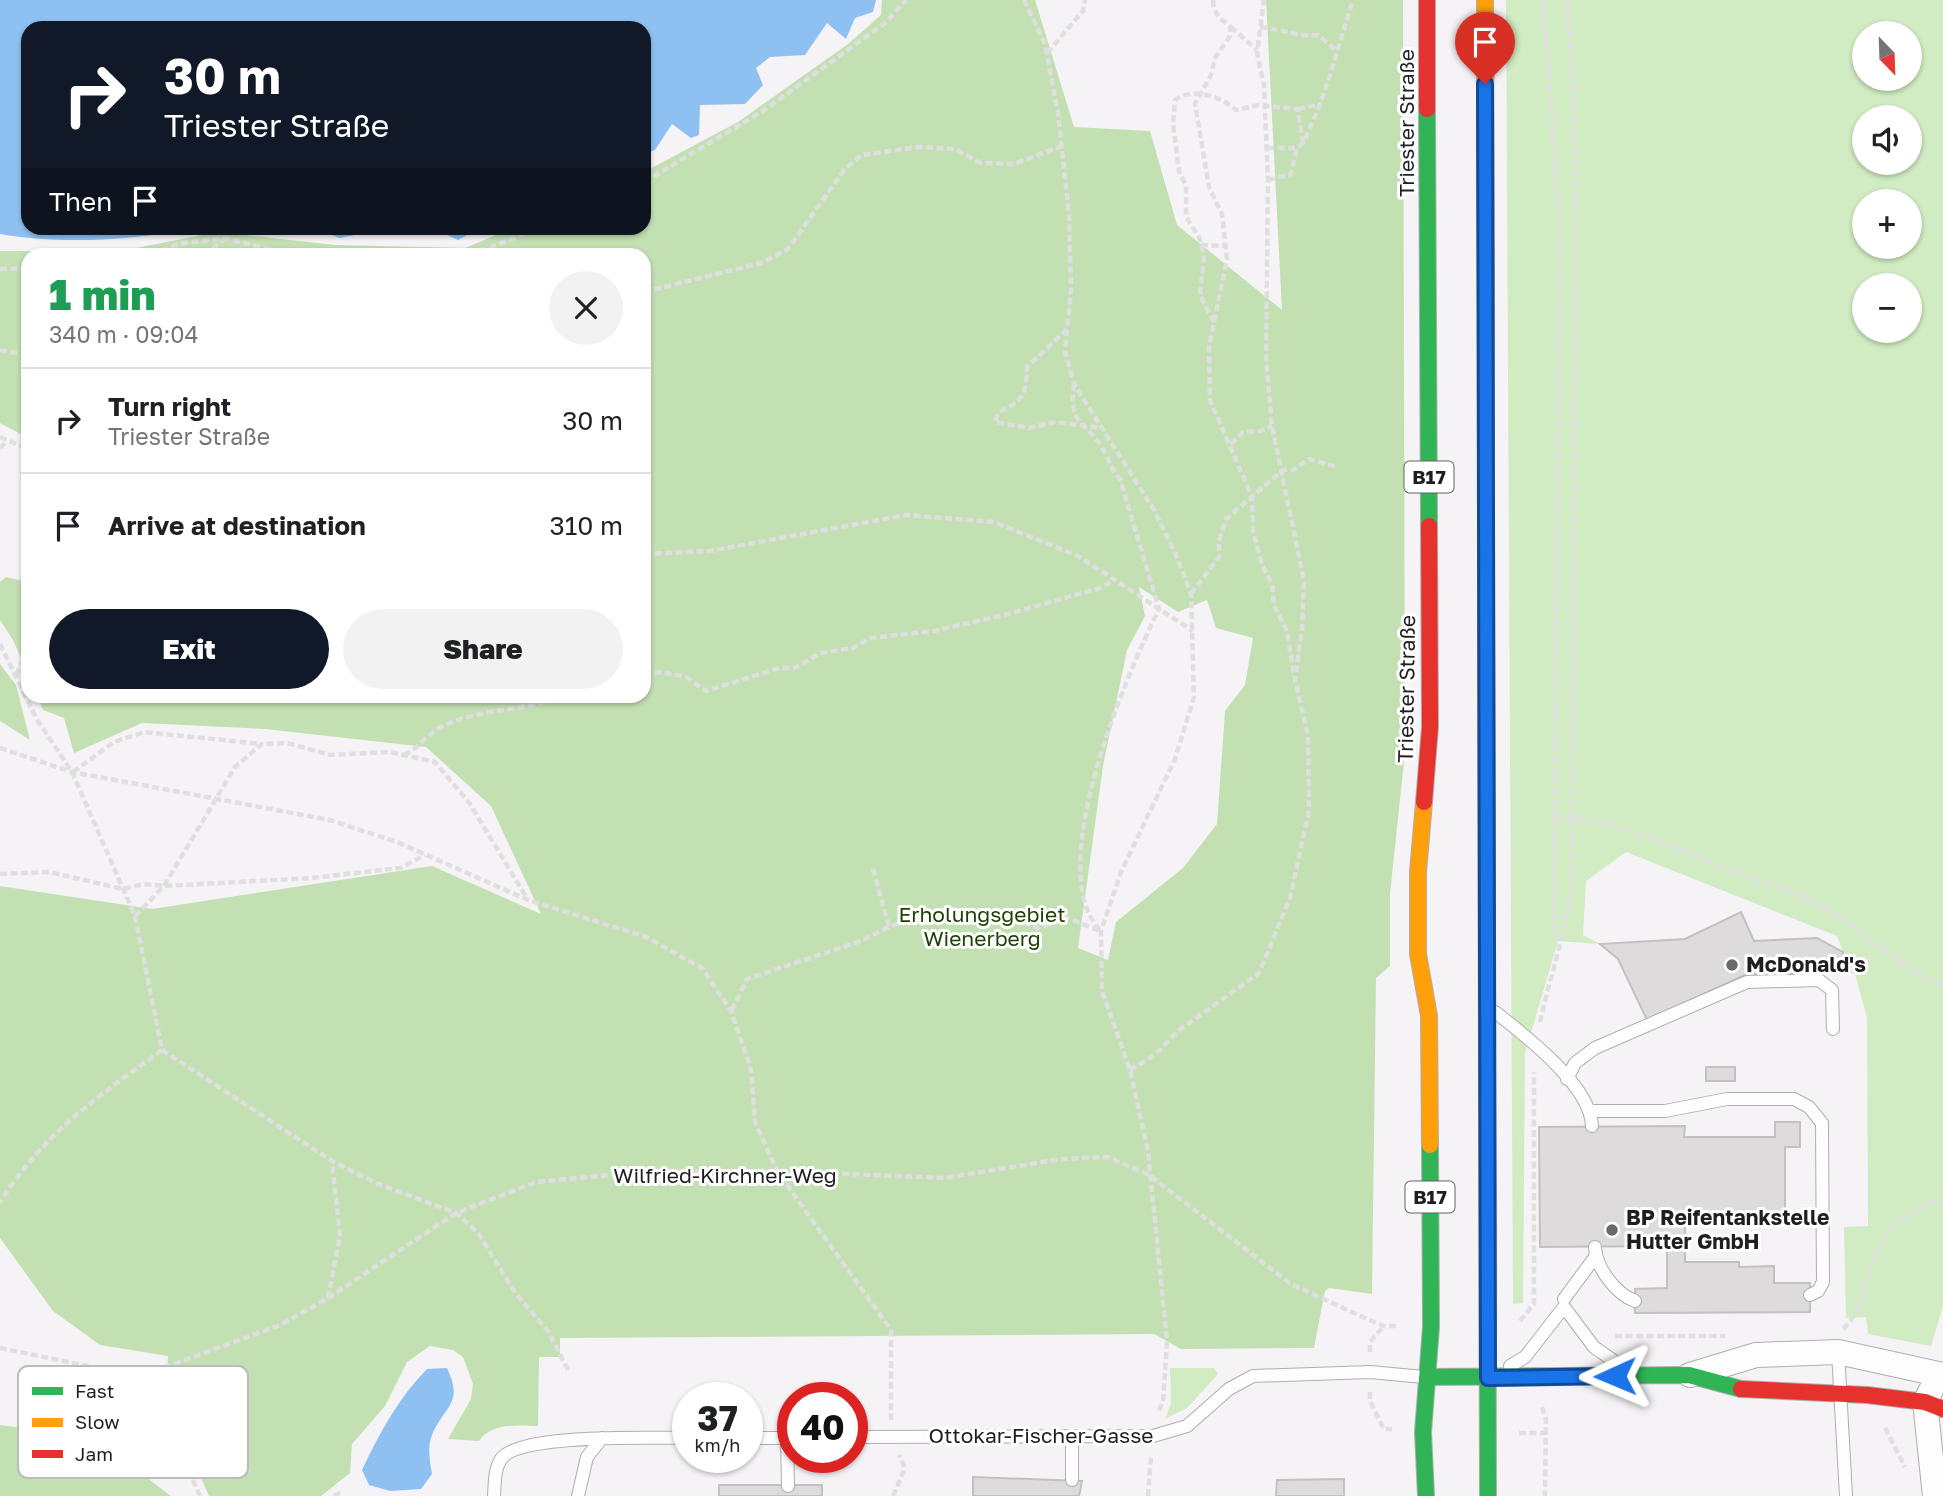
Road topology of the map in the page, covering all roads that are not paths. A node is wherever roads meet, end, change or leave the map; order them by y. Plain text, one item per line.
1 (1427, 0) edge
2 (1485, 0) edge
3 (1487, 1006) junction
4 (1833, 1029) dead end
5 (1567, 1079) junction
6 (1591, 1111) junction
7 (1592, 1126) dead end
8 (1810, 1295) dead end
9 (1635, 1301) dead end
10 (1564, 1303) junction
11 (1838, 1343) junction
12 (1941, 1374) edge
13 (1633, 1375) junction
14 (1689, 1375) junction
15 (1427, 1377) junction
16 (1488, 1378) junction
17 (1838, 1394) junction
18 (1934, 1405) edge
19 (1072, 1436) junction
20 (868, 1437) edge
21 (602, 1438) junction
22 (672, 1438) edge
23 (789, 1473) edge
24 (1072, 1480) dead end
25 (788, 1486) dead end
26 (1938, 1486) edge
27 (494, 1496) edge
28 (578, 1496) edge
29 (1426, 1496) edge
30 (1488, 1496) edge
31 (1846, 1496) edge

1 - 15 main road, Triester Straße / B17
2 - 3 main road
3 - 5 lane
3 - 16 main road
4 - 5 lane
5 - 6 lane
6 - 7 lane
6 - 8 lane
9 - 10 lane
10 - 13 lane
10 - 16 lane
11 - 12 street
11 - 14 street
11 - 17 lane
12 - 18 street
13 - 14 main road
13 - 16 main road
14 - 17 main road
15 - 16 main road
15 - 19 lane, Ottokar-Fischer-Gasse
15 - 29 main road, Triester Straße / B17
16 - 30 main road
17 - 18 main road
17 - 31 lane
18 - 26 street
19 - 20 lane, Ottokar-Fischer-Gasse
19 - 24 lane
21 - 22 lane
21 - 27 lane
21 - 28 lane
23 - 25 lane

